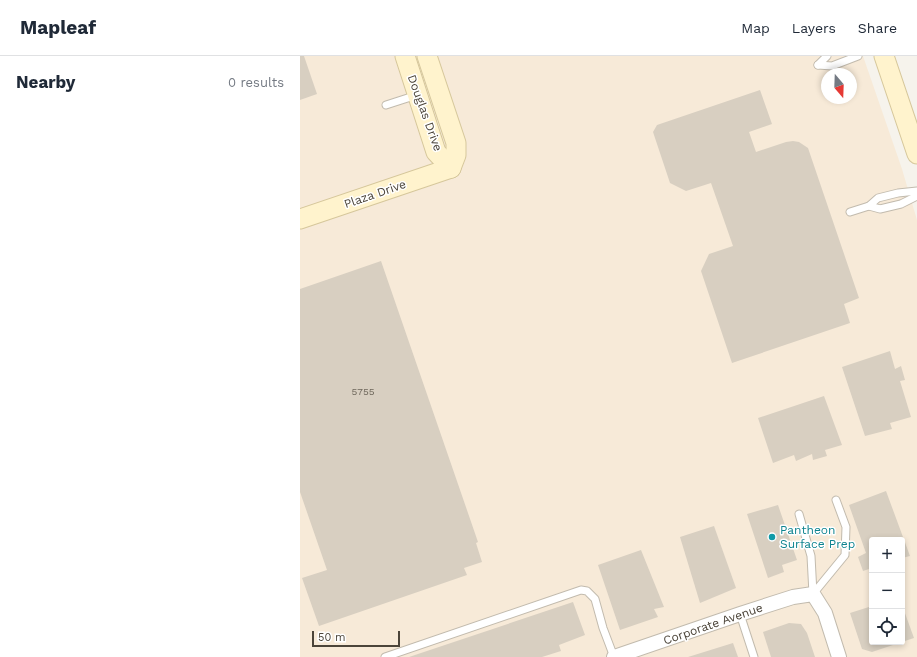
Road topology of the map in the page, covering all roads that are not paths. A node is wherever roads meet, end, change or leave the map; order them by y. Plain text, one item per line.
1 (405, 56) edge
2 (427, 56) edge
3 (827, 56) edge
4 (858, 56) edge
5 (884, 56) edge
6 (417, 95) junction
7 (386, 105) dead end
8 (917, 154) edge
9 (451, 168) junction
10 (917, 191) edge
11 (917, 196) edge
12 (869, 206) junction
13 (850, 212) dead end
14 (300, 220) edge
15 (836, 500) dead end
16 (799, 514) dead end
17 (813, 594) junction
18 (740, 614) junction
19 (639, 653) edge
20 (385, 657) edge
21 (614, 657) edge
22 (754, 657) edge
23 (839, 657) edge

1 - 6 street, Douglas Drive
2 - 9 street, Douglas Drive
3 - 4 lane
5 - 8 street
6 - 7 lane
6 - 9 street, Douglas Drive
9 - 14 street, Plaza Drive
10 - 12 lane
11 - 12 lane
12 - 13 lane
15 - 17 lane
16 - 17 lane
17 - 18 street, Corporate Avenue
17 - 23 street
18 - 19 street, Corporate Avenue
18 - 22 lane
19 - 21 street, Corporate Avenue
20 - 21 lane

